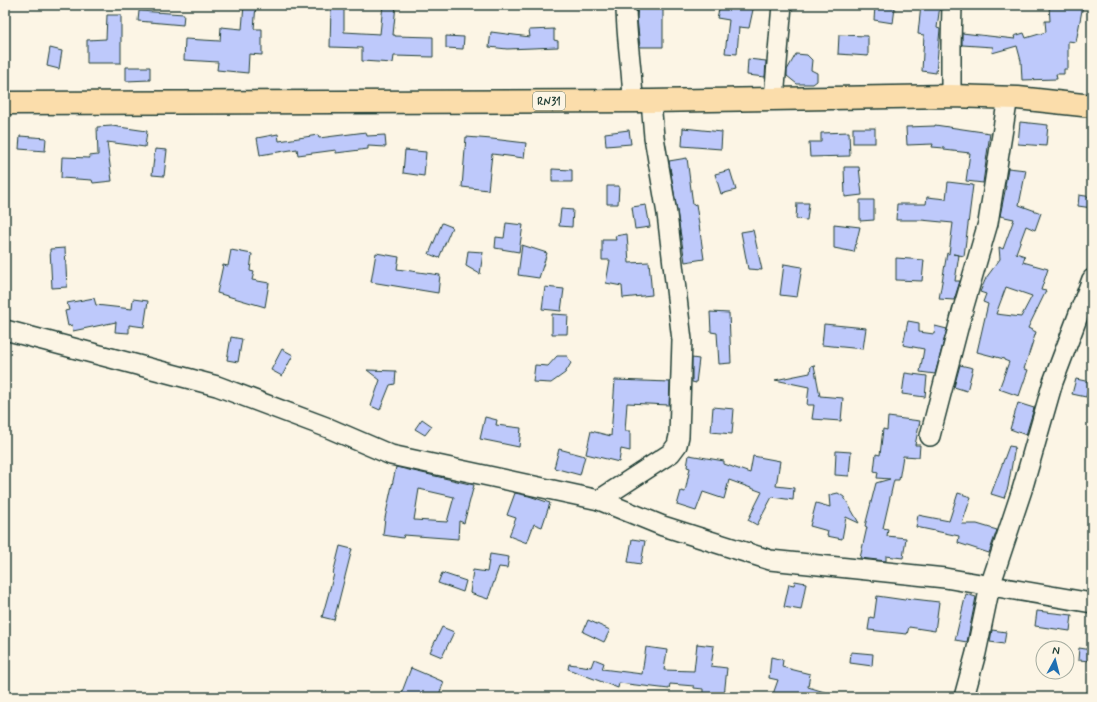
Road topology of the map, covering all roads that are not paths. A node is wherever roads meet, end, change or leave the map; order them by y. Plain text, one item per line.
1 (626, 5) edge
2 (782, 5) edge
3 (952, 5) edge
4 (951, 96) junction
5 (1008, 97) junction
6 (774, 98) junction
7 (642, 100) junction
8 (5, 103) edge
9 (1092, 106) edge
10 (1092, 279) edge
11 (5, 330) edge
12 (930, 436) dead end
13 (599, 500) junction
14 (990, 586) junction
15 (1092, 602) edge
16 (964, 697) edge

1 - 7 street
2 - 6 street
3 - 4 street
4 - 5 main road, RN31
4 - 6 main road, RN31
5 - 9 main road, RN31
5 - 12 street
6 - 7 main road, RN31
7 - 8 main road, RN31
7 - 13 street
10 - 14 street
11 - 13 street
13 - 14 street
14 - 15 street
14 - 16 street

